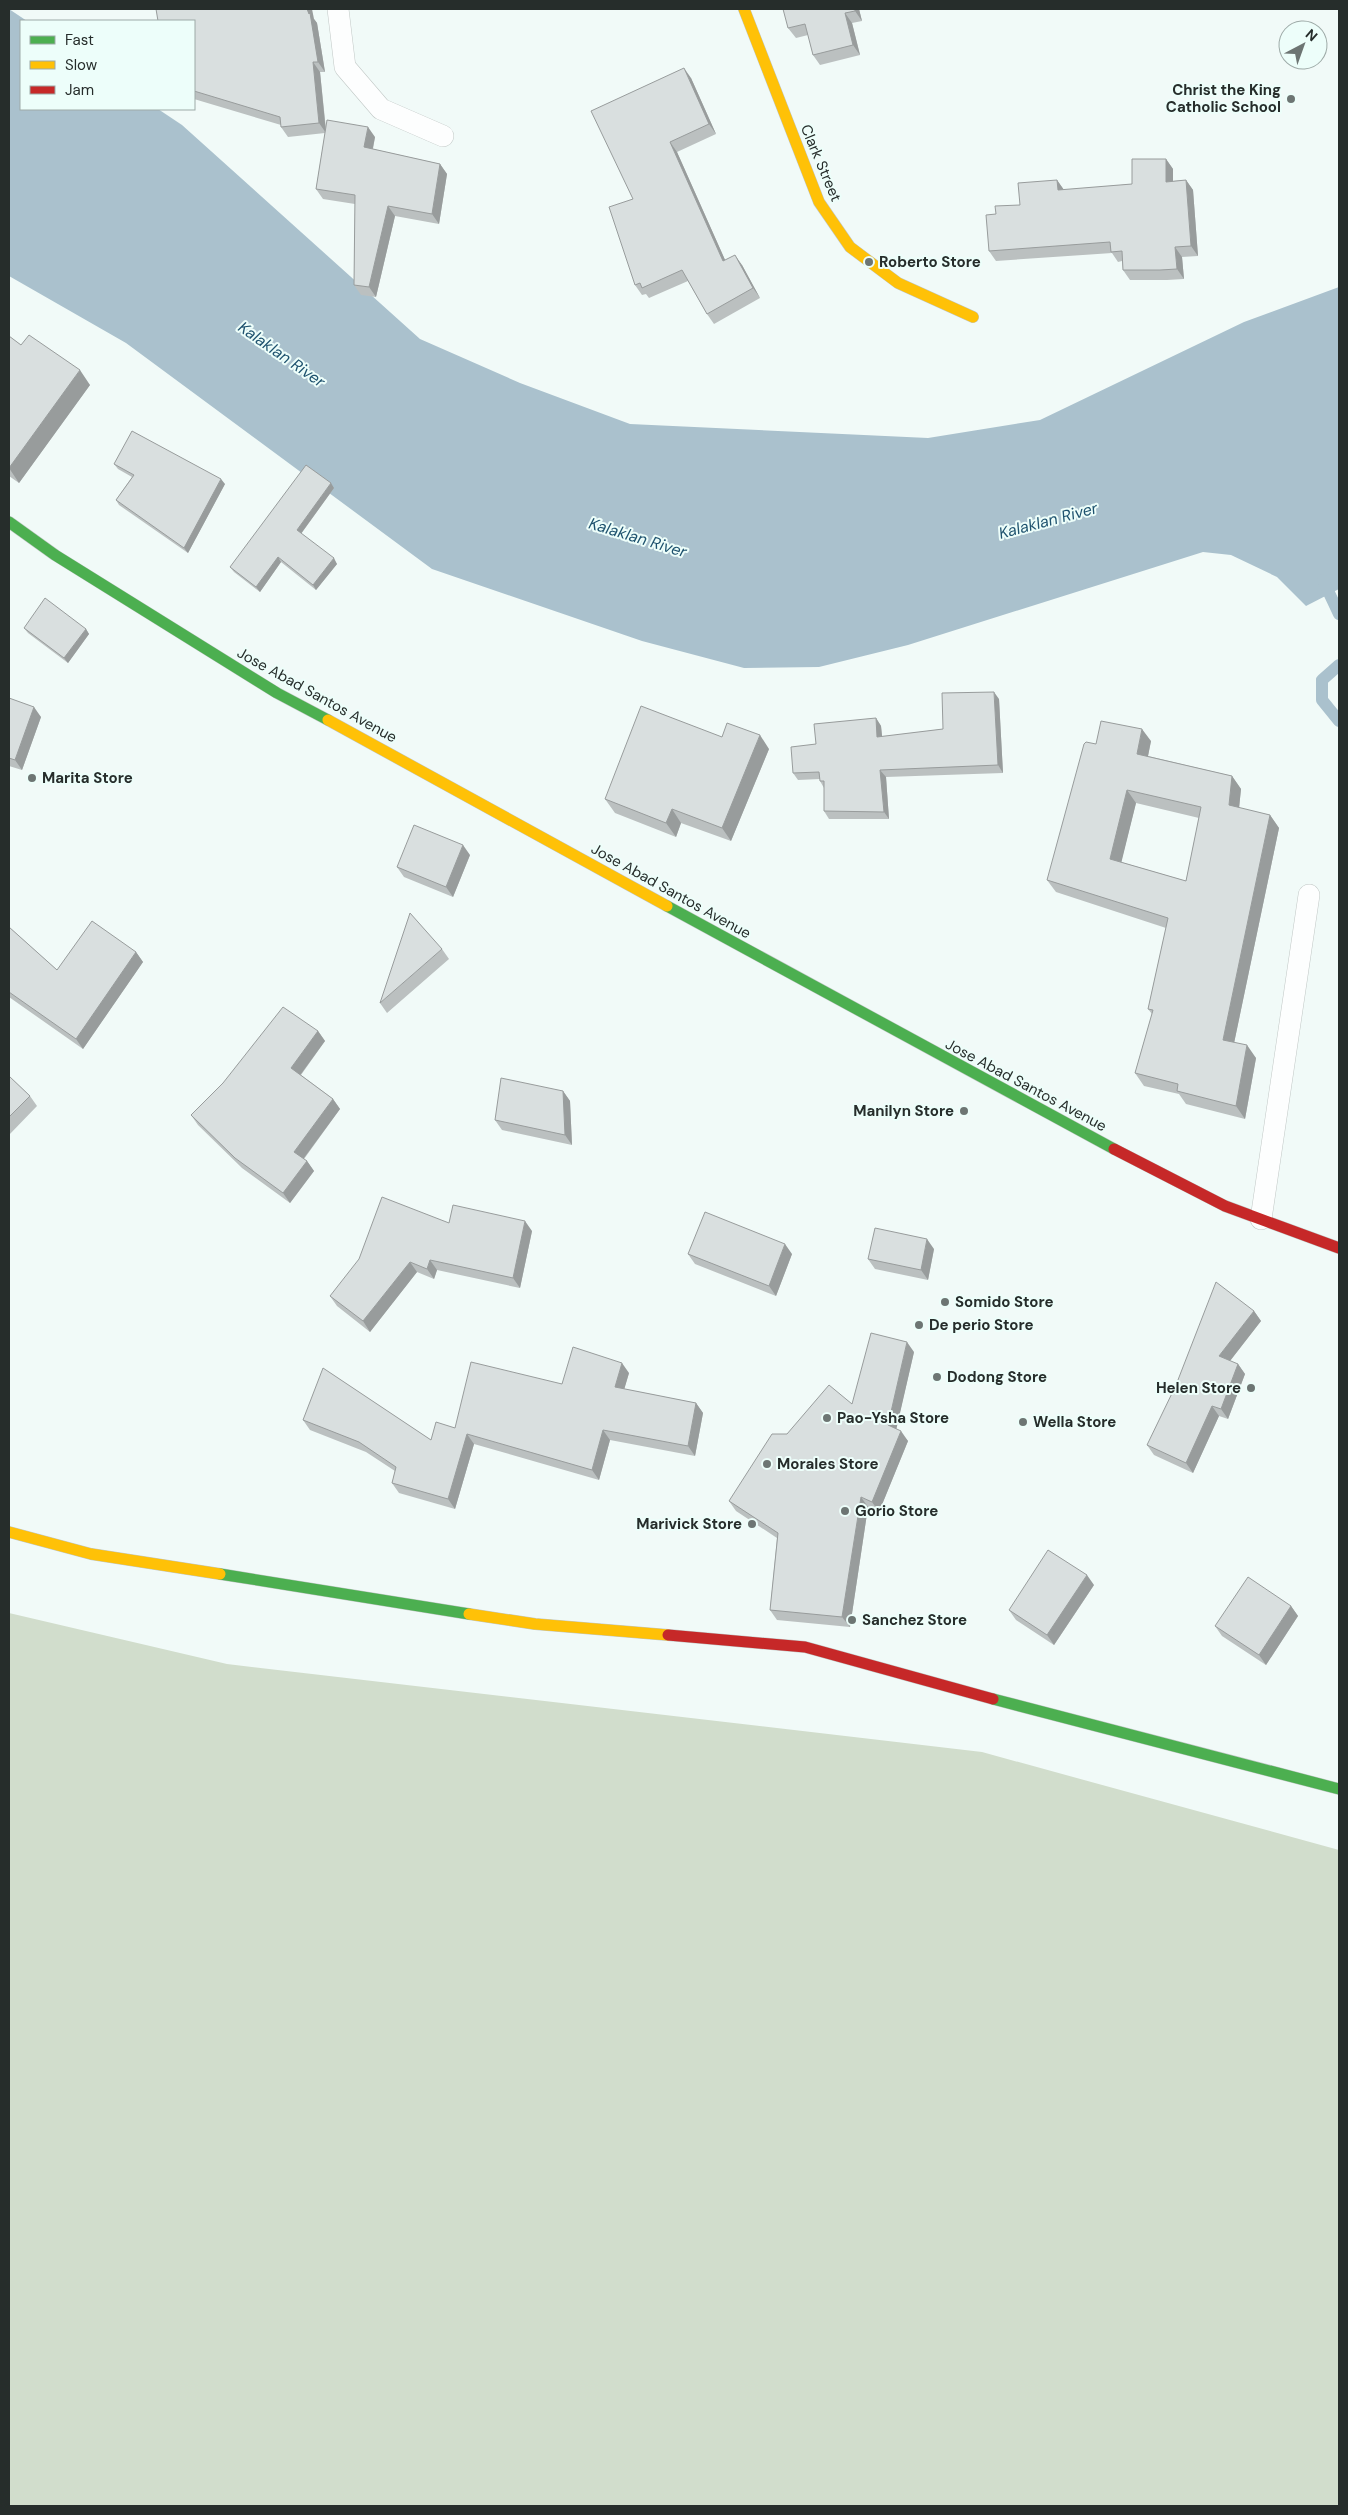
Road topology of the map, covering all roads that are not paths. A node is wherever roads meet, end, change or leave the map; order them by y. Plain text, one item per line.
1 (338, 9) edge
2 (744, 9) edge
3 (443, 136) dead end
4 (973, 317) dead end
5 (9, 522) edge
6 (1309, 895) dead end
7 (1261, 1219) junction
8 (1339, 1248) edge
9 (9, 1532) edge
10 (1339, 1789) edge

1 - 3 lane
2 - 4 main road, Clark Street
5 - 7 main road, Jose Abad Santos Avenue
6 - 7 lane
7 - 8 main road, Jose Abad Santos Avenue
9 - 10 main road

